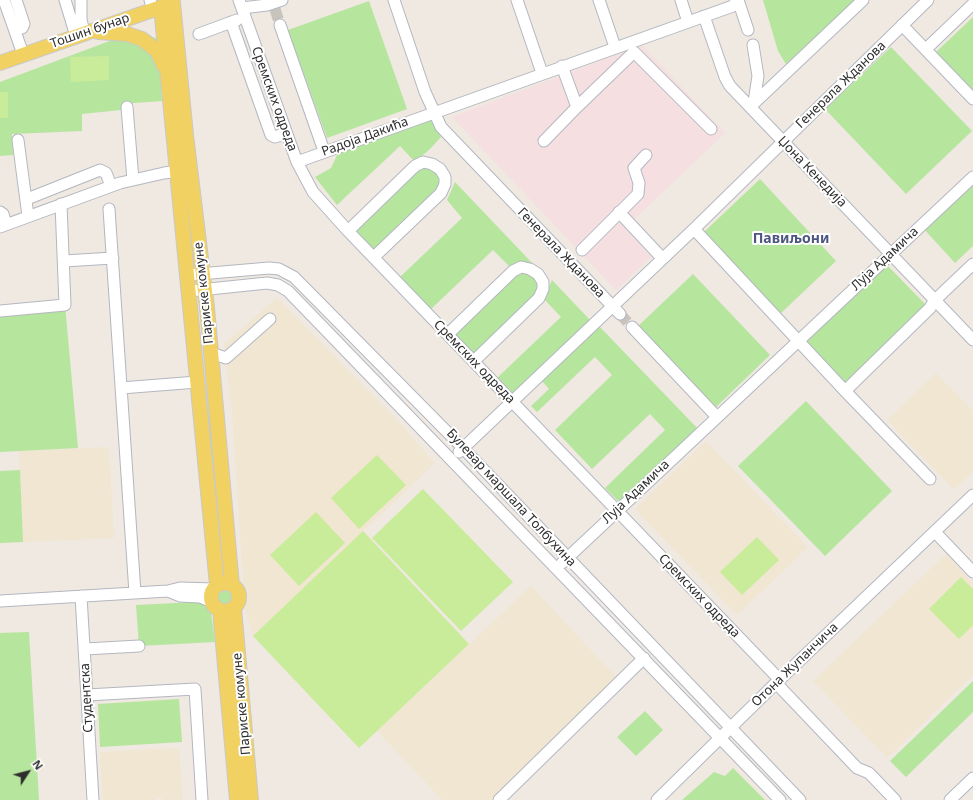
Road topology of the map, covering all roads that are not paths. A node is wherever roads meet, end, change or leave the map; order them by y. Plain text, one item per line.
1 (4, 0) edge
2 (16, 0) edge
3 (65, 0) edge
4 (81, 0) edge
5 (394, 0) edge
6 (517, 0) edge
7 (599, 0) edge
8 (680, 0) edge
9 (738, 0) edge
10 (863, 0) edge
11 (920, 2) edge
12 (163, 4) edge
13 (276, 4) edge
14 (973, 4) edge
15 (242, 8) edge
16 (704, 16) junction
17 (230, 22) junction
18 (688, 22) junction
19 (280, 25) tunnel mouth
20 (902, 25) junction
21 (15, 30) junction
22 (748, 30) dead end
23 (83, 33) junction
24 (199, 34) dead end
25 (753, 44) dead end
26 (615, 47) junction
27 (632, 48) junction
28 (926, 49) junction
29 (23, 54) junction
30 (0, 63) edge
31 (562, 66) junction
32 (542, 73) junction
33 (168, 78) junction
34 (973, 99) edge
35 (752, 104) junction
36 (127, 107) dead end
37 (577, 107) junction
38 (433, 112) junction
39 (711, 129) dead end
40 (286, 133) junction
41 (18, 140) dead end
42 (544, 141) dead end
43 (783, 142) junction
44 (324, 152) junction
45 (646, 155) dead end
46 (296, 162) junction
47 (178, 171) junction
48 (973, 177) edge
49 (133, 180) junction
50 (111, 186) junction
51 (27, 199) junction
52 (61, 204) junction
53 (109, 209) dead end
54 (0, 212) edge
55 (619, 212) junction
56 (28, 216) junction
57 (3, 226) edge
58 (694, 229) junction
59 (348, 231) junction
60 (582, 250) dead end
61 (890, 254) junction
62 (113, 258) junction
63 (374, 258) junction
64 (662, 258) junction
65 (64, 261) junction
66 (973, 264) edge
67 (203, 274) junction
68 (188, 275) junction
69 (204, 290) junction
70 (190, 291) junction
71 (934, 300) junction
72 (612, 306) junction
73 (0, 311) edge
74 (620, 314) tunnel mouth
75 (270, 319) dead end
76 (632, 327) tunnel mouth
77 (448, 334) junction
78 (973, 340) edge
79 (798, 341) junction
80 (211, 353) junction
81 (474, 361) junction
82 (197, 382) junction
83 (121, 388) junction
84 (845, 391) junction
85 (512, 402) junction
86 (717, 417) junction
87 (463, 448) junction
88 (452, 458) junction
89 (930, 479) dead end
90 (973, 495) edge
91 (617, 511) junction
92 (935, 532) junction
93 (567, 558) junction
94 (557, 568) junction
95 (973, 572) edge
96 (232, 585) junction
97 (135, 593) junction
98 (81, 596) junction
99 (215, 596) junction
100 (0, 601) edge
101 (234, 608) junction
102 (139, 646) dead end
103 (85, 649) junction
104 (644, 658) junction
105 (778, 682) junction
106 (87, 695) junction
107 (730, 729) junction
108 (721, 738) junction
109 (973, 778) edge
110 (93, 800) edge
111 (202, 800) edge
112 (237, 800) edge
113 (251, 800) edge
114 (499, 800) edge
115 (657, 800) edge
116 (780, 800) edge
117 (800, 800) edge
118 (895, 800) edge
119 (950, 800) edge

1 - 21 street
2 - 21 street
3 - 23 street
4 - 23 street
5 - 38 street
6 - 32 street
7 - 26 street
8 - 18 street
9 - 16 street
9 - 22 street
10 - 35 street
11 - 20 street, Генерала Жданова
12 - 23 main road, Тошин бунар
12 - 33 main road, Париске комуне
12 - 67 main road, Париске комуне
13 - 15 street
14 - 28 street
15 - 17 street
15 - 40 street, Сремских одреда
16 - 18 street, Радоја Дакића
16 - 35 street, Џона Кенедија
17 - 24 street
17 - 40 street
18 - 27 street, Радоја Дакића
19 - 44 street
20 - 28 street
20 - 43 street, Генерала Жданова
21 - 29 street
23 - 29 main road, Тошин бунар
23 - 33 main road
25 - 35 street
26 - 27 street, Радоја Дакића
26 - 31 street, Радоја Дакића
27 - 37 street
27 - 39 street
28 - 34 street
29 - 30 main road, Тошин бунар
31 - 32 street, Радоја Дакића
31 - 37 street
32 - 38 street, Радоја Дакића
33 - 47 main road, Париске комуне
35 - 43 street, Џона Кенедија
36 - 49 street
37 - 42 street
38 - 44 street, Радоја Дакића
38 - 72 street, Генерала Жданова
40 - 46 street, Сремских одреда
41 - 51 street
43 - 58 street, Генерала Жданова
43 - 61 street, Џона Кенедија
44 - 46 street, Радоја Дакића
45 - 55 street
46 - 59 street, Сремских одреда
47 - 49 street
47 - 68 main road, Париске комуне
48 - 61 street, Луја Адамича
49 - 50 street
50 - 51 street
50 - 52 street
51 - 56 street
52 - 56 street
52 - 65 street
53 - 62 street
54 - 57 street
55 - 60 street
55 - 64 street
56 - 57 street
58 - 64 street, Генерала Жданова
58 - 79 street
59 - 63 street, Сремских одреда
59 - 63 street
61 - 71 street, Џона Кенедија
61 - 79 street, Луја Адамича
62 - 65 street
62 - 83 street
63 - 77 street, Сремских одреда
64 - 72 street, Генерала Жданова
65 - 73 street
66 - 71 street
67 - 68 street, Булевар маршала Толбухина
67 - 69 main road, Париске комуне
67 - 87 street, Булевар маршала Толбухина
68 - 70 main road, Париске комуне
69 - 70 street, Булевар маршала Толбухина
69 - 80 main road, Париске комуне
69 - 88 street, Булевар маршала Толбухина
70 - 82 main road, Париске комуне
71 - 78 street, Џона Кенедија
71 - 84 street
72 - 74 street, Генерала Жданова
72 - 85 street, Генерала Жданова
75 - 80 street
76 - 86 street
77 - 81 street, Сремских одреда
77 - 81 street
79 - 84 street
79 - 86 street, Луја Адамича
80 - 96 main road, Париске комуне
81 - 85 street, Сремских одреда
82 - 83 street
82 - 99 main road, Париске комуне
83 - 97 street
84 - 89 street
85 - 87 street, Генерала Жданова
85 - 91 street, Сремских одреда
86 - 91 street, Луја Адамича
87 - 88 street, Генерала Жданова
87 - 93 street, Булевар маршала Толбухина
88 - 94 street, Булевар маршала Толбухина
90 - 92 street, Отона Жупанчича
91 - 93 street, Луја Адамича
91 - 105 street, Сремских одреда
92 - 95 street
92 - 105 street, Отона Жупанчича
93 - 94 street, Луја Адамича
93 - 107 street, Булевар маршала Толбухина
94 - 104 street, Булевар маршала Толбухина
96 - 99 main road
96 - 101 main road
97 - 98 street
97 - 99 street
98 - 100 street
98 - 103 street, Студентска
99 - 101 main road
99 - 112 main road, Париске комуне
101 - 113 main road, Париске комуне
102 - 103 street
103 - 106 street, Студентска
104 - 108 street, Булевар маршала Толбухина
104 - 114 street
105 - 107 street, Отона Жупанчича
105 - 118 street, Сремских одреда
106 - 110 street, Студентска
106 - 111 street
107 - 108 street, Отона Жупанчича
107 - 117 street, Булевар маршала Толбухина
108 - 115 street, Отона Жупанчича
108 - 116 street, Булевар маршала Толбухина
109 - 119 street

